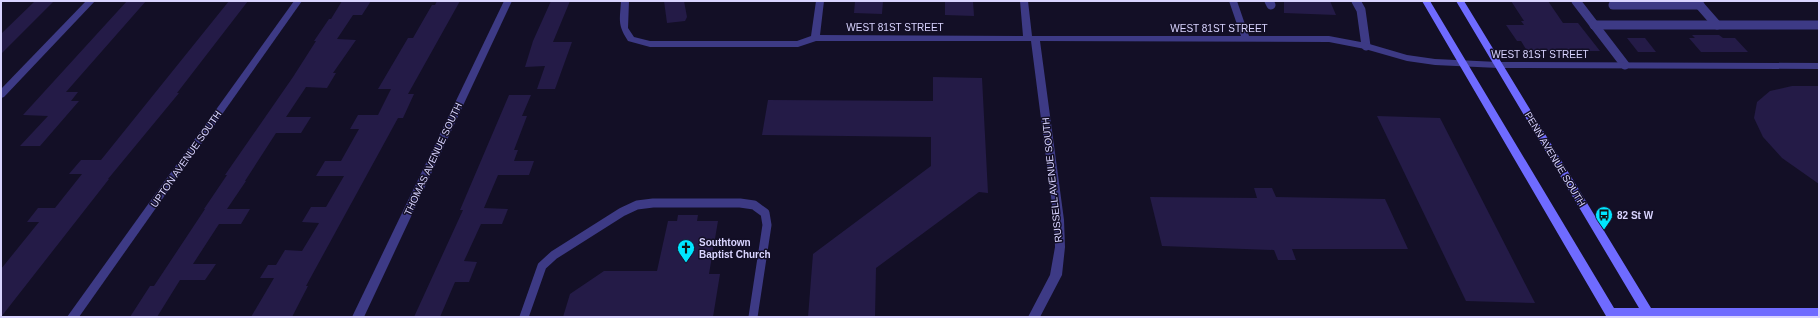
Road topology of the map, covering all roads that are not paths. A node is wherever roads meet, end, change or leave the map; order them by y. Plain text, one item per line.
1 (91, 1) edge
2 (298, 1) edge
3 (508, 1) edge
4 (625, 1) edge
5 (820, 1) edge
6 (1024, 1) edge
7 (1233, 1) edge
8 (1356, 1) edge
9 (1426, 1) edge
10 (1460, 1) edge
11 (1468, 1) edge
12 (1576, 1) edge
13 (1698, 3) edge
14 (1613, 5) dead end
15 (1594, 24) junction
16 (1717, 25) junction
17 (1819, 25) edge
18 (1477, 30) junction
19 (815, 38) junction
20 (1032, 38) junction
21 (1246, 39) junction
22 (1366, 46) junction
23 (1463, 63) junction
24 (1498, 65) junction
25 (1625, 65) junction
26 (1819, 66) edge
27 (1, 95) edge
28 (1819, 313) edge
29 (1612, 315) edge
30 (1649, 315) edge
31 (73, 317) edge
32 (358, 317) edge
33 (524, 317) edge
34 (753, 317) edge
35 (1034, 317) edge

1 - 27 street
2 - 31 street, UPTON AVENUE SOUTH
3 - 32 street, THOMAS AVENUE SOUTH
4 - 19 street, WEST 81ST STREET
5 - 19 street
6 - 20 street, RUSSELL AVENUE SOUTH
7 - 21 street
8 - 22 lane
9 - 23 main road
10 - 18 main road, PENN AVENUE SOUTH
11 - 18 main road
12 - 15 lane
13 - 14 lane
13 - 16 lane
15 - 16 lane
15 - 25 lane
16 - 17 lane
18 - 24 main road, PENN AVENUE SOUTH
19 - 20 street, WEST 81ST STREET
20 - 21 street, WEST 81ST STREET
20 - 35 street, RUSSELL AVENUE SOUTH
21 - 22 street, WEST 81ST STREET
22 - 23 street, WEST 81ST STREET
23 - 24 street, WEST 81ST STREET
23 - 29 main road
24 - 25 street, WEST 81ST STREET
24 - 30 main road, PENN AVENUE SOUTH
25 - 26 street, WEST 81ST STREET
28 - 30 main road
29 - 30 main road
33 - 34 lane

